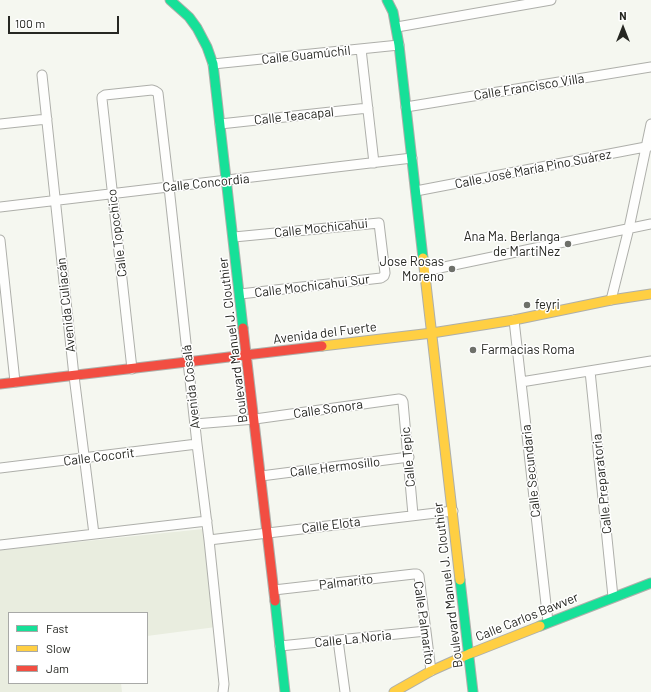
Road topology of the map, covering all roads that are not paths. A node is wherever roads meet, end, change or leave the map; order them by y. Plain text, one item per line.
1 (170, 0) edge
2 (387, 0) edge
3 (551, 0) edge
4 (397, 27) junction
5 (399, 45) junction
6 (361, 49) junction
7 (213, 64) junction
8 (651, 67) edge
9 (42, 75) dead end
10 (102, 96) joint
11 (368, 108) junction
12 (406, 108) junction
13 (47, 119) junction
14 (0, 124) edge
15 (220, 124) junction
16 (651, 124) edge
17 (649, 147) edge
18 (412, 158) junction
19 (374, 163) junction
20 (227, 181) junction
21 (169, 187) junction
22 (416, 191) junction
23 (112, 194) junction
24 (55, 201) junction
25 (0, 207) edge
26 (651, 224) edge
27 (629, 228) junction
28 (234, 237) junction
29 (0, 240) edge
30 (425, 271) junction
31 (384, 276) joint
32 (240, 294) junction
33 (651, 294) edge
34 (611, 300) junction
35 (514, 320) junction
36 (432, 333) junction
37 (247, 355) junction
38 (651, 361) edge
39 (188, 363) junction
40 (132, 369) junction
41 (590, 371) junction
42 (74, 376) junction
43 (15, 382) junction
44 (522, 382) junction
45 (0, 384) edge
46 (402, 400) joint
47 (255, 419) junction
48 (195, 424) junction
49 (197, 444) junction
50 (409, 457) junction
51 (84, 459) junction
52 (0, 468) edge
53 (261, 476) junction
54 (453, 511) junction
55 (414, 515) junction
56 (206, 521) junction
57 (94, 534) junction
58 (268, 534) junction
59 (209, 540) junction
60 (0, 545) edge
61 (417, 574) joint
62 (651, 583) edge
63 (274, 590) junction
64 (613, 596) junction
65 (548, 622) junction
66 (426, 631) junction
67 (338, 640) junction
68 (280, 646) junction
69 (469, 654) junction
70 (431, 671) junction
71 (224, 689) edge
72 (285, 692) edge
73 (345, 692) edge
74 (394, 692) edge
75 (473, 692) edge

1 - 7 main road, Boulevard Manuel J. Clouthier
2 - 4 main road, Boulevard Manuel J. Clouthier
3 - 4 street
4 - 5 main road, Boulevard Manuel J. Clouthier
5 - 6 street, Calle Guamúchil
5 - 12 main road, Boulevard Manuel J. Clouthier
6 - 7 street, Calle Guamúchil
6 - 11 street
7 - 15 main road, Boulevard Manuel J. Clouthier
8 - 12 street, Calle Francisco Villa
9 - 13 street, Avenida Culiacán
10 - 21 street, Avenida Cosalá
10 - 23 street, Calle Topochico
11 - 15 street, Calle Teacapal
11 - 19 street
12 - 18 main road, Boulevard Manuel J. Clouthier
13 - 14 street
13 - 24 street, Avenida Culiacán
15 - 20 main road, Boulevard Manuel J. Clouthier
16 - 17 street
17 - 22 street, Calle José María Pino Suárez
17 - 27 street
18 - 19 street, Calle Concordia
18 - 22 main road, Boulevard Manuel J. Clouthier
19 - 20 street, Calle Concordia
20 - 21 street, Calle Concordia
20 - 28 main road, Boulevard Manuel J. Clouthier
21 - 23 street, Calle Concordia
21 - 39 street, Avenida Cosalá
22 - 30 main road, Boulevard Manuel J. Clouthier
23 - 24 street, Calle Concordia
23 - 40 street, Calle Topochico
24 - 25 street, Calle Concordia
24 - 42 street, Avenida Culiacán
26 - 27 street
27 - 30 street
27 - 34 street
28 - 31 street, Calle Mochicahui
28 - 32 main road, Boulevard Manuel J. Clouthier
29 - 43 street
30 - 36 main road, Boulevard Manuel J. Clouthier
31 - 32 street, Calle Mochicahui Sur
32 - 37 main road, Boulevard Manuel J. Clouthier
33 - 34 main road, Avenida del Fuerte
34 - 35 main road, Avenida del Fuerte
35 - 36 main road, Avenida del Fuerte
35 - 44 street, Calle Secundaria
36 - 37 main road, Avenida del Fuerte
36 - 54 main road, Boulevard Manuel J. Clouthier
37 - 39 main road, Avenida del Fuerte
37 - 47 main road, Boulevard Manuel J. Clouthier
38 - 41 street
39 - 40 main road, Avenida del Fuerte
39 - 48 street, Avenida Cosalá
40 - 42 main road, Avenida del Fuerte
41 - 44 street
41 - 64 street, Calle Preparatoria
42 - 43 main road, Avenida del Fuerte
42 - 51 street, Avenida Culiacán
43 - 45 main road, Avenida del Fuerte
44 - 65 street, Calle Secundaria
46 - 47 street, Calle Sonora
46 - 50 street, Calle Tepic
47 - 48 street, Calle Sonora
47 - 53 main road, Boulevard Manuel J. Clouthier
48 - 49 street, Avenida Cosalá
49 - 51 street, Calle Cocorit
49 - 56 street, Avenida Cosalá
50 - 53 street, Calle Hermosillo
50 - 55 street, Calle Tepic
51 - 52 street, Calle Cocorit
51 - 57 street, Avenida Culiacán
53 - 58 main road, Boulevard Manuel J. Clouthier
54 - 55 street, Calle Elota
54 - 69 main road, Boulevard Manuel J. Clouthier
55 - 58 street, Calle Elota
56 - 57 street
56 - 59 street, Avenida Cosalá
57 - 60 street
58 - 59 street, Calle Elota
58 - 63 main road, Boulevard Manuel J. Clouthier
59 - 71 street, Avenida Cosalá
61 - 63 street, Palmarito
61 - 66 street, Calle Palmarito
62 - 64 main road, Calle Carlos Bawver
63 - 68 main road, Boulevard Manuel J. Clouthier
64 - 65 main road, Calle Carlos Bawver
65 - 69 main road, Calle Carlos Bawver
66 - 67 street, Calle La Noria
66 - 70 street, Calle Palmarito
67 - 68 street, Calle La Noria
67 - 73 street
68 - 72 main road, Boulevard Manuel J. Clouthier
69 - 70 main road, Calle Carlos Bawver
69 - 75 main road, Boulevard Manuel J. Clouthier
70 - 74 main road, Calle Carlos Bawver

